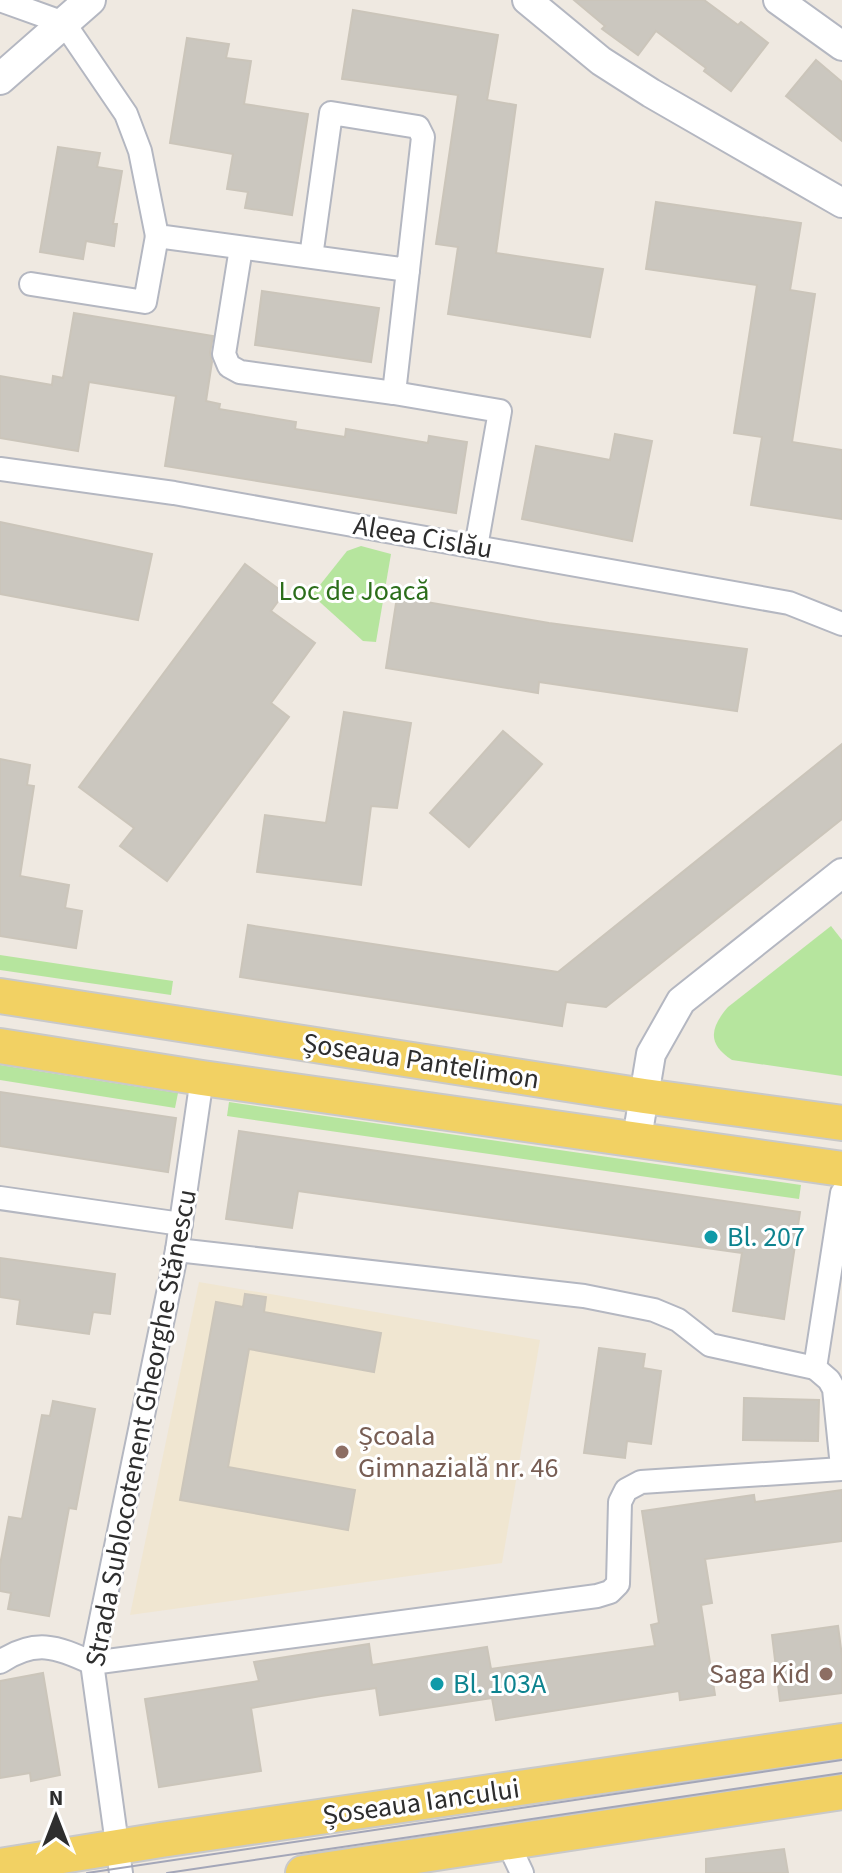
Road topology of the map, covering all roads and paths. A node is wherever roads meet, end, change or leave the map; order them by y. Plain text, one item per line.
1 (0, 0) edge
2 (90, 0) edge
3 (527, 0) edge
4 (778, 0) edge
5 (64, 23) junction
6 (842, 46) edge
7 (0, 79) edge
8 (842, 203) edge
9 (157, 236) junction
10 (241, 248) junction
11 (311, 257) junction
12 (408, 270) junction
13 (31, 284) dead end
14 (394, 393) junction
15 (0, 469) edge
16 (476, 547) junction
17 (842, 624) edge
18 (842, 873) edge
19 (0, 996) edge
20 (0, 1046) edge
21 (202, 1078) junction
22 (644, 1096) junction
23 (842, 1123) edge
24 (637, 1138) junction
25 (842, 1169) edge
26 (842, 1193) edge
27 (0, 1198) edge
28 (181, 1224) junction
29 (177, 1250) junction
30 (815, 1368) junction
31 (842, 1468) edge
32 (0, 1662) edge
33 (92, 1663) junction
34 (842, 1741) edge
35 (842, 1792) edge
36 (507, 1841) junction
37 (119, 1860) edge
38 (0, 1866) edge
39 (303, 1873) edge
40 (522, 1873) edge

1 - 5 street
2 - 5 main road
3 - 8 street
4 - 6 street
5 - 7 main road
5 - 9 street
9 - 10 street
9 - 13 street
10 - 11 street
10 - 14 street
11 - 12 street
11 - 12 street
12 - 14 street
14 - 16 street
15 - 16 street, Aleea Cislău
16 - 17 street, Aleea Cislău
18 - 22 street
19 - 22 main road, Șoseaua Pantelimon
20 - 21 main road, Șoseaua Pantelimon
21 - 24 main road, Șoseaua Pantelimon
21 - 28 street, Strada Sublocotenent Gheorghe Stănescu
22 - 23 main road, Șoseaua Pantelimon
22 - 24 street
24 - 25 main road, Șoseaua Pantelimon
26 - 30 street
27 - 28 street
28 - 29 street, Strada Sublocotenent Gheorghe Stănescu
29 - 30 street
29 - 33 street, Strada Sublocotenent Gheorghe Stănescu
30 - 31 street
31 - 33 street
32 - 33 street
33 - 37 street, Strada Sublocotenent Gheorghe Stănescu
34 - 37 main road, Șoseaua Iancului
35 - 36 main road, Șoseaua Iancului
36 - 39 main road, Șoseaua Iancului
36 - 40 street
37 - 38 main road, Șoseaua Iancului

